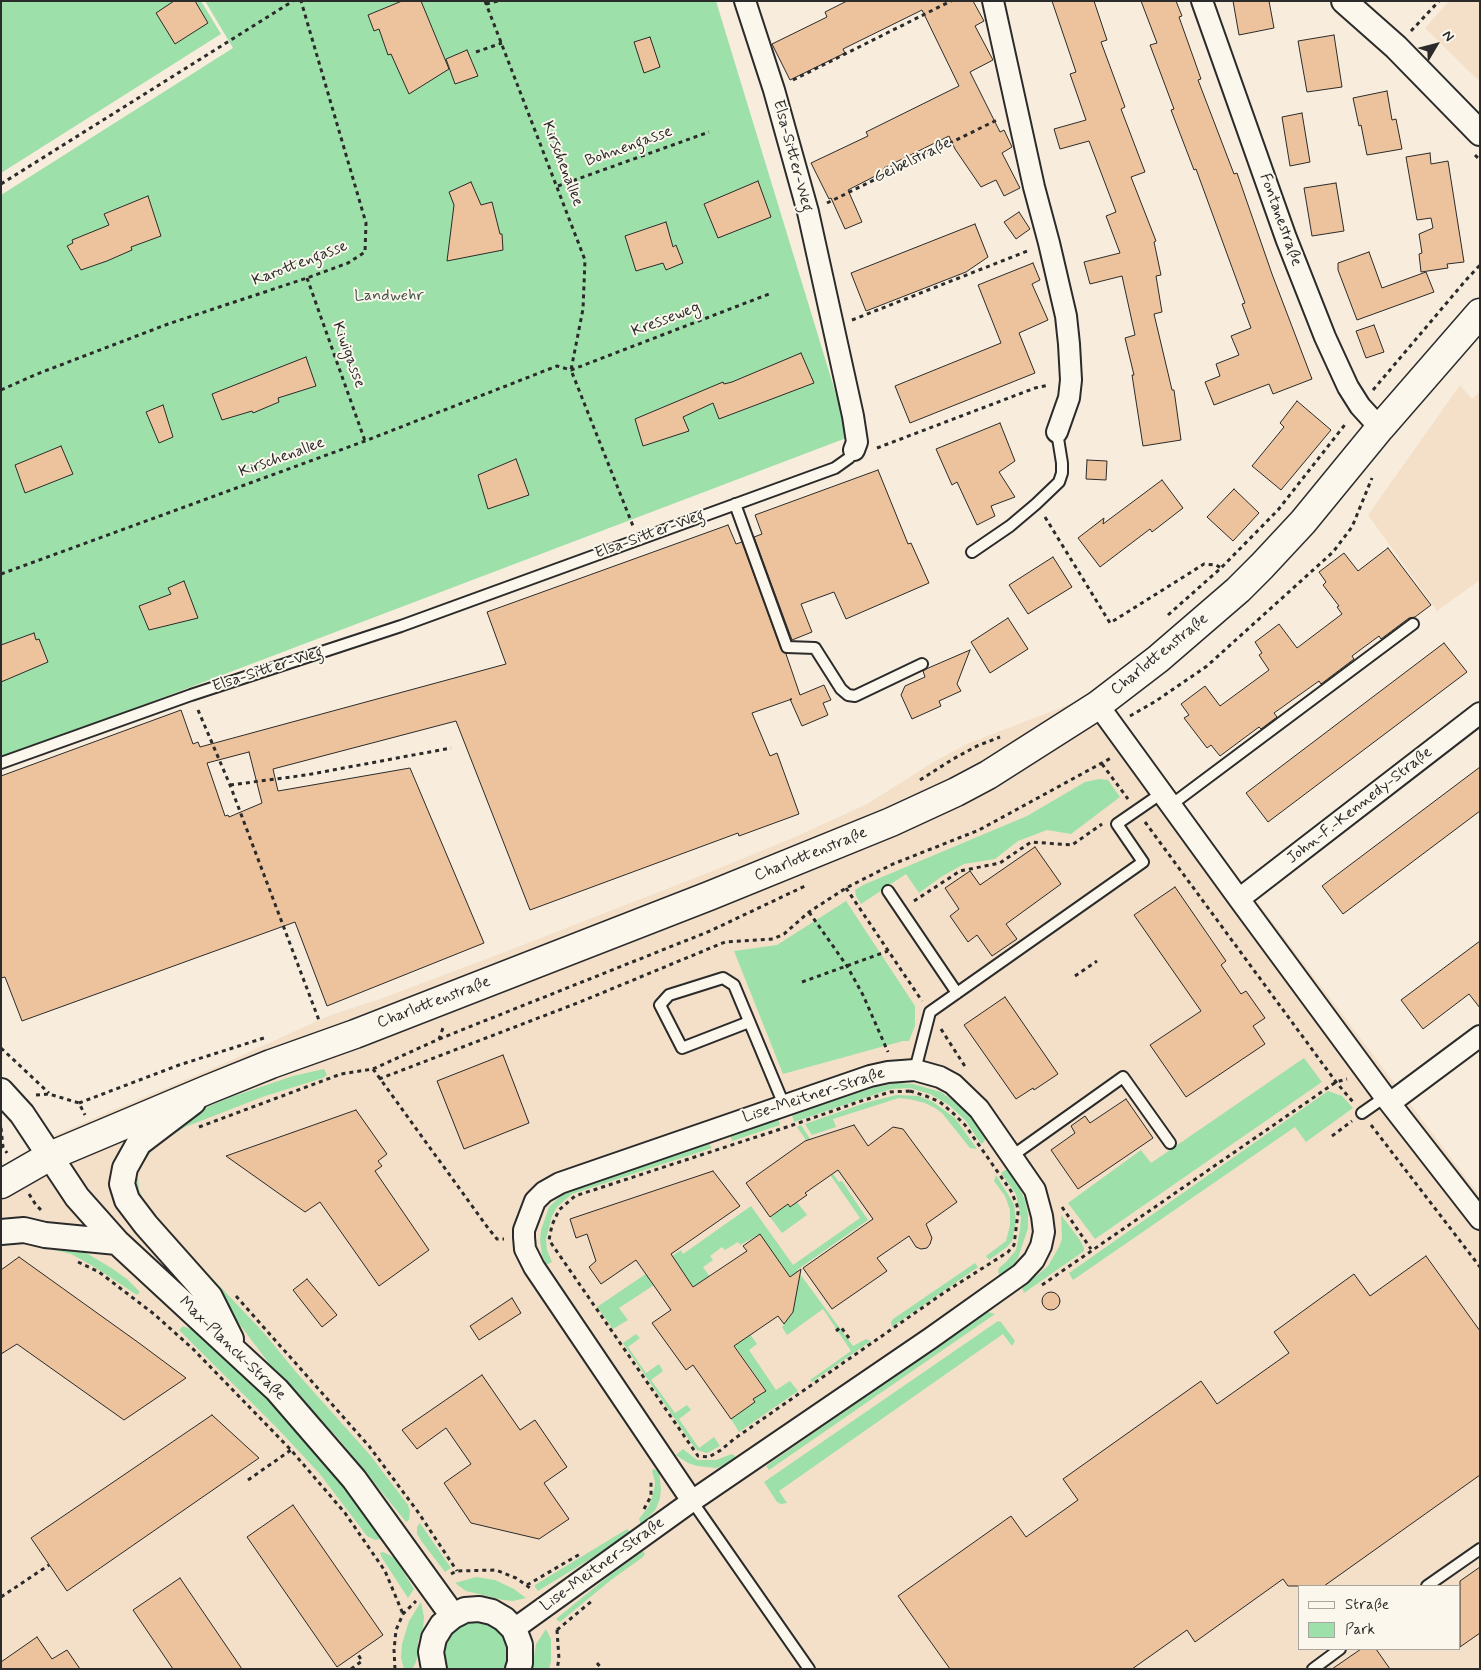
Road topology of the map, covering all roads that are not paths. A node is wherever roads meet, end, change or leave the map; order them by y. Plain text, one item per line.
1 (744, 1) edge
2 (992, 1) edge
3 (1202, 1) edge
4 (1344, 1) edge
5 (1480, 133) edge
6 (1480, 313) edge
7 (1380, 428) junction
8 (1057, 432) joint
9 (854, 450) joint
10 (735, 504) junction
11 (972, 552) dead end
12 (1413, 624) dead end
13 (922, 664) dead end
14 (1098, 705) junction
15 (1480, 713) edge
16 (1, 763) edge
17 (1166, 799) junction
18 (888, 891) dead end
19 (1239, 900) junction
20 (957, 993) junction
21 (749, 1022) junction
22 (1480, 1036) edge
23 (905, 1071) junction
24 (209, 1089) junction
25 (1, 1091) edge
26 (1387, 1100) junction
27 (784, 1105) junction
28 (1362, 1114) road end
29 (1170, 1142) dead end
30 (50, 1156) junction
31 (1012, 1156) junction
32 (10, 1179) edge
33 (1480, 1220) edge
34 (1, 1232) edge
35 (117, 1242) junction
36 (239, 1354) junction
37 (692, 1501) junction
38 (1480, 1549) edge
39 (1428, 1585) edge
40 (453, 1616) junction
41 (514, 1629) junction
42 (1339, 1650) edge
43 (434, 1669) edge
44 (518, 1669) edge
45 (808, 1669) edge
46 (1313, 1669) edge

1 - 9 street, Elsa-Sitter-Weg
2 - 8 street
3 - 7 street, Fontanestraße
4 - 5 street
6 - 7 main road, Charlottenstraße
7 - 14 main road, Charlottenstraße
8 - 11 lane
9 - 10 lane, Elsa-Sitter-Weg
10 - 13 lane
10 - 16 lane, Elsa-Sitter-Weg
12 - 17 lane
14 - 17 street
14 - 24 main road, Charlottenstraße
15 - 19 street, John-F.-Kennedy-Straße
17 - 19 street
17 - 20 lane
18 - 20 lane
19 - 26 street
20 - 23 lane
21 - 21 lane
21 - 27 lane
22 - 26 street
23 - 27 street, Lise-Meitner-Straße
23 - 31 street, Lise-Meitner-Straße
24 - 30 main road, Charlottenstraße
24 - 36 street
25 - 30 street, Max-Planck-Straße
26 - 28 lane
26 - 33 street
27 - 37 street, Lise-Meitner-Straße
29 - 31 lane
30 - 32 main road, Charlottenstraße
30 - 35 street, Max-Planck-Straße
31 - 37 street, Lise-Meitner-Straße
34 - 35 street
35 - 36 street, Max-Planck-Straße
36 - 40 street, Max-Planck-Straße
37 - 41 street, Lise-Meitner-Straße
37 - 45 lane
38 - 39 lane
40 - 41 street
40 - 43 street
41 - 44 street
42 - 46 lane

